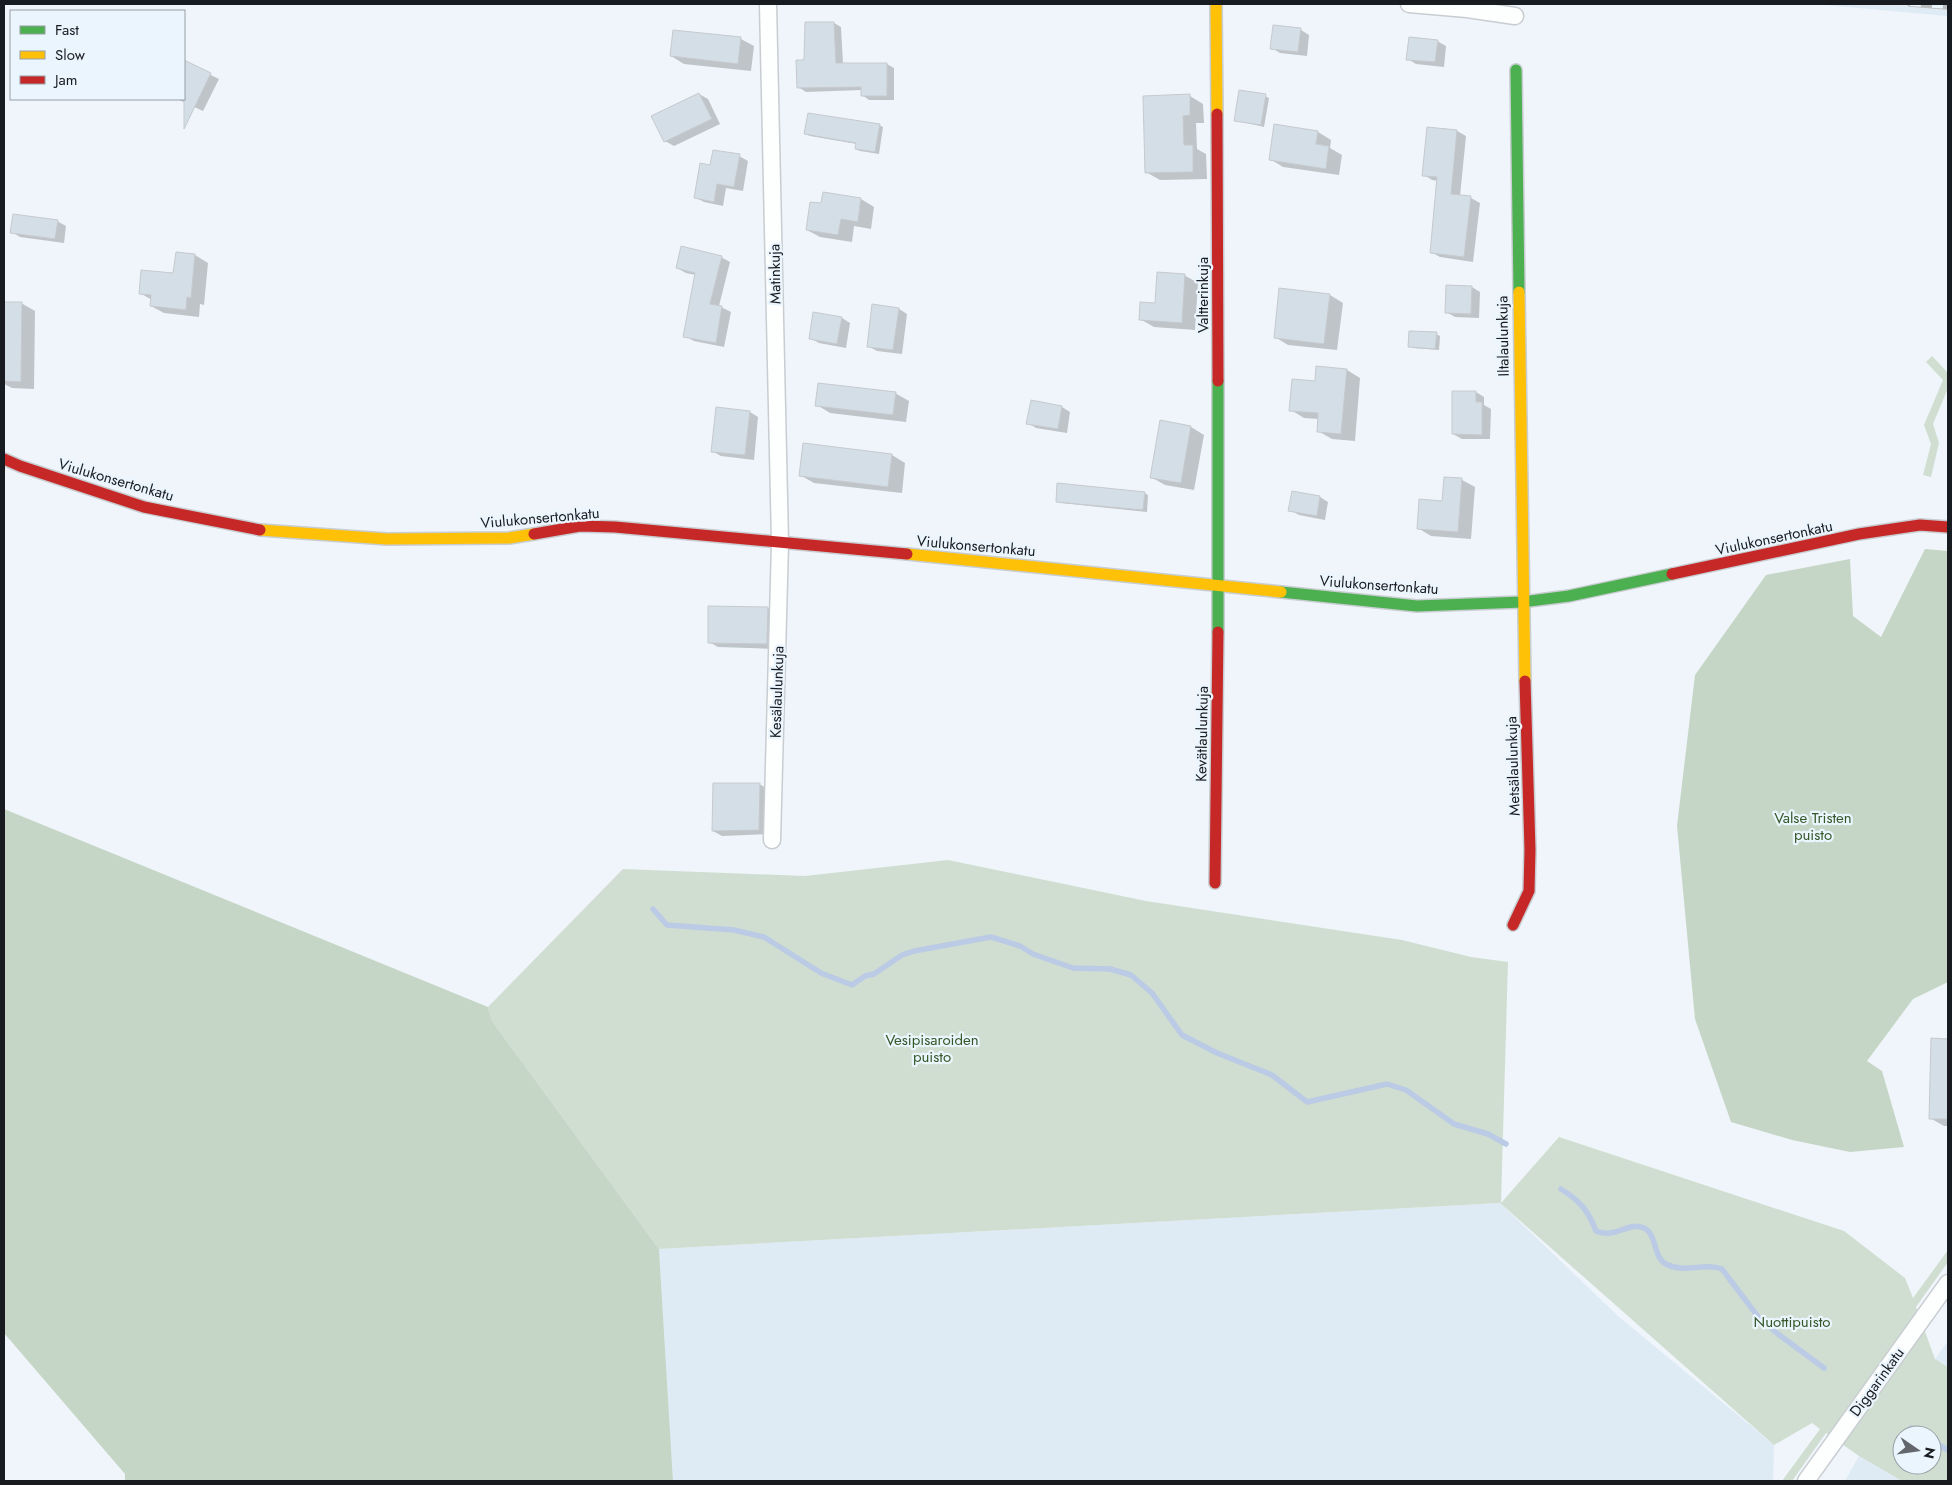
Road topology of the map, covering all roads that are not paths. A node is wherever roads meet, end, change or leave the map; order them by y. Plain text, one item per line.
1 (768, 4) edge
2 (1216, 4) edge
3 (1409, 4) edge
4 (1515, 16) dead end
5 (1516, 70) dead end
6 (4, 459) edge
7 (1948, 527) edge
8 (780, 544) junction
9 (1219, 585) junction
10 (1522, 602) junction
11 (772, 840) dead end
12 (1215, 883) dead end
13 (1512, 924) dead end
14 (1948, 1283) edge
15 (1806, 1481) edge

1 - 8 street, Matinkuja
2 - 9 street, Valtterinkuja
3 - 4 street
5 - 10 street, Iltalaulunkuja
6 - 8 street, Viulukonsertonkatu
7 - 10 street, Viulukonsertonkatu
8 - 9 street, Viulukonsertonkatu
8 - 11 street, Kesälaulunkuja
9 - 10 street, Viulukonsertonkatu
9 - 12 street, Kevätlaulunkuja
10 - 13 street, Metsälaulunkuja
14 - 15 street, Diggarinkatu

